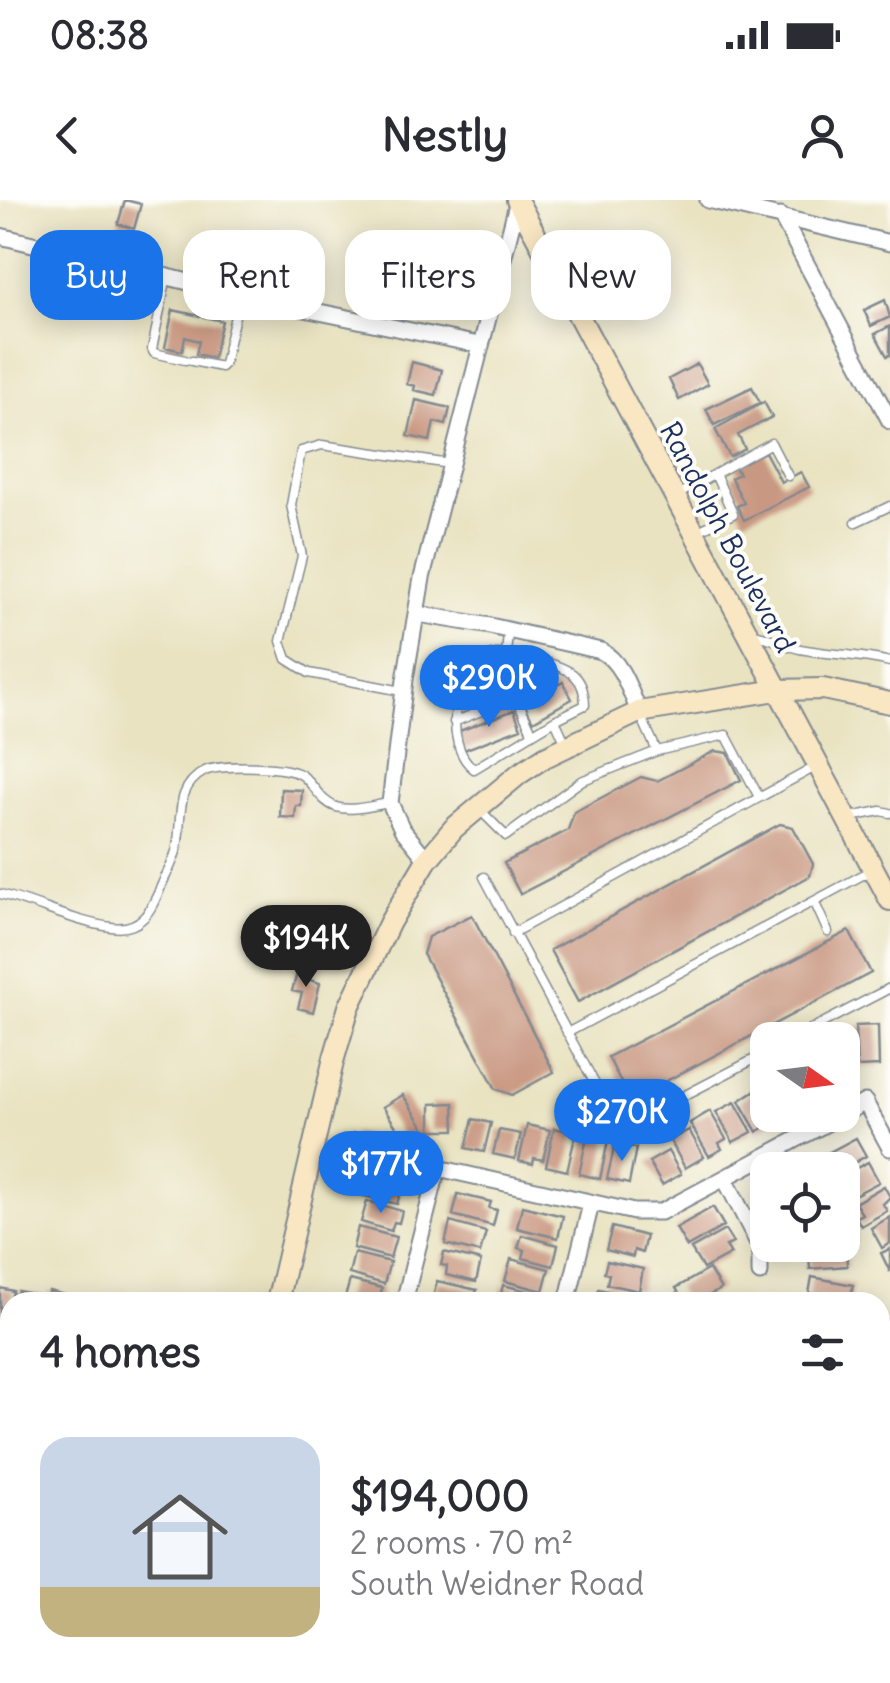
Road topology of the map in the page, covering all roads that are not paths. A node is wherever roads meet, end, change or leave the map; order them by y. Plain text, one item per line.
1 (518, 200) edge
2 (708, 200) edge
3 (730, 202) edge
4 (781, 216) junction
5 (0, 236) edge
6 (890, 243) edge
7 (167, 276) junction
8 (183, 280) edge
9 (325, 312) edge
10 (234, 320) edge
11 (478, 345) junction
12 (890, 421) edge
13 (450, 464) junction
14 (715, 474) junction
15 (788, 476) dead end
16 (675, 496) junction
17 (890, 506) edge
18 (856, 522) dead end
19 (694, 533) junction
20 (418, 614) junction
21 (509, 630) junction
22 (749, 634) junction
23 (504, 654) junction
24 (890, 662) edge
25 (778, 690) junction
26 (404, 692) junction
27 (516, 697) junction
28 (890, 704) edge
29 (640, 712) junction
30 (555, 720) junction
31 (454, 722) junction
32 (532, 732) junction
33 (568, 746) junction
34 (657, 751) junction
35 (483, 766) junction
36 (817, 766) junction
37 (500, 788) junction
38 (759, 797) junction
39 (390, 803) junction
40 (477, 807) junction
41 (890, 813) edge
42 (845, 818) junction
43 (427, 860) junction
44 (484, 877) dead end
45 (883, 884) edge
46 (0, 894) edge
47 (814, 902) junction
48 (828, 932) dead end
49 (513, 933) junction
50 (890, 988) edge
51 (825, 1022) edge
52 (568, 1033) junction
53 (750, 1061) edge
54 (860, 1105) edge
55 (811, 1132) edge
56 (890, 1148) edge
57 (725, 1179) junction
58 (591, 1204) junction
59 (760, 1274) dead end
60 (279, 1292) edge
61 (407, 1292) edge
62 (570, 1292) edge

1 - 11 street
1 - 16 main road, Randolph Boulevard
2 - 3 street
3 - 4 street
4 - 6 street
4 - 12 street
5 - 7 street
7 - 8 street
7 - 10 lane
9 - 11 street
11 - 13 street
13 - 20 street
13 - 26 lane
14 - 15 lane
14 - 16 lane
14 - 19 lane
16 - 19 main road, Randolph Boulevard
17 - 18 lane
19 - 22 main road, Randolph Boulevard
20 - 21 street
20 - 26 street
21 - 23 lane
21 - 29 street
22 - 24 lane
22 - 25 main road, Randolph Boulevard
23 - 27 lane
23 - 30 lane
23 - 31 lane
25 - 28 main road
25 - 29 main road
25 - 36 main road, Randolph Boulevard
26 - 39 street
27 - 31 lane
27 - 32 lane
29 - 33 main road
29 - 34 lane
30 - 32 lane
30 - 33 lane
31 - 35 lane
32 - 35 lane
33 - 37 main road
34 - 38 lane
34 - 40 lane
35 - 37 lane
36 - 38 lane
36 - 42 main road, Randolph Boulevard
37 - 40 main road
38 - 49 lane
39 - 43 street
39 - 46 lane
40 - 43 main road
41 - 42 lane
42 - 45 main road, Randolph Boulevard
43 - 60 main road
44 - 49 lane
45 - 47 lane
47 - 48 lane
47 - 52 lane
49 - 52 lane
50 - 51 lane
52 - 53 lane
54 - 56 street
55 - 57 street
57 - 58 street
57 - 59 street
58 - 61 street
58 - 62 street

